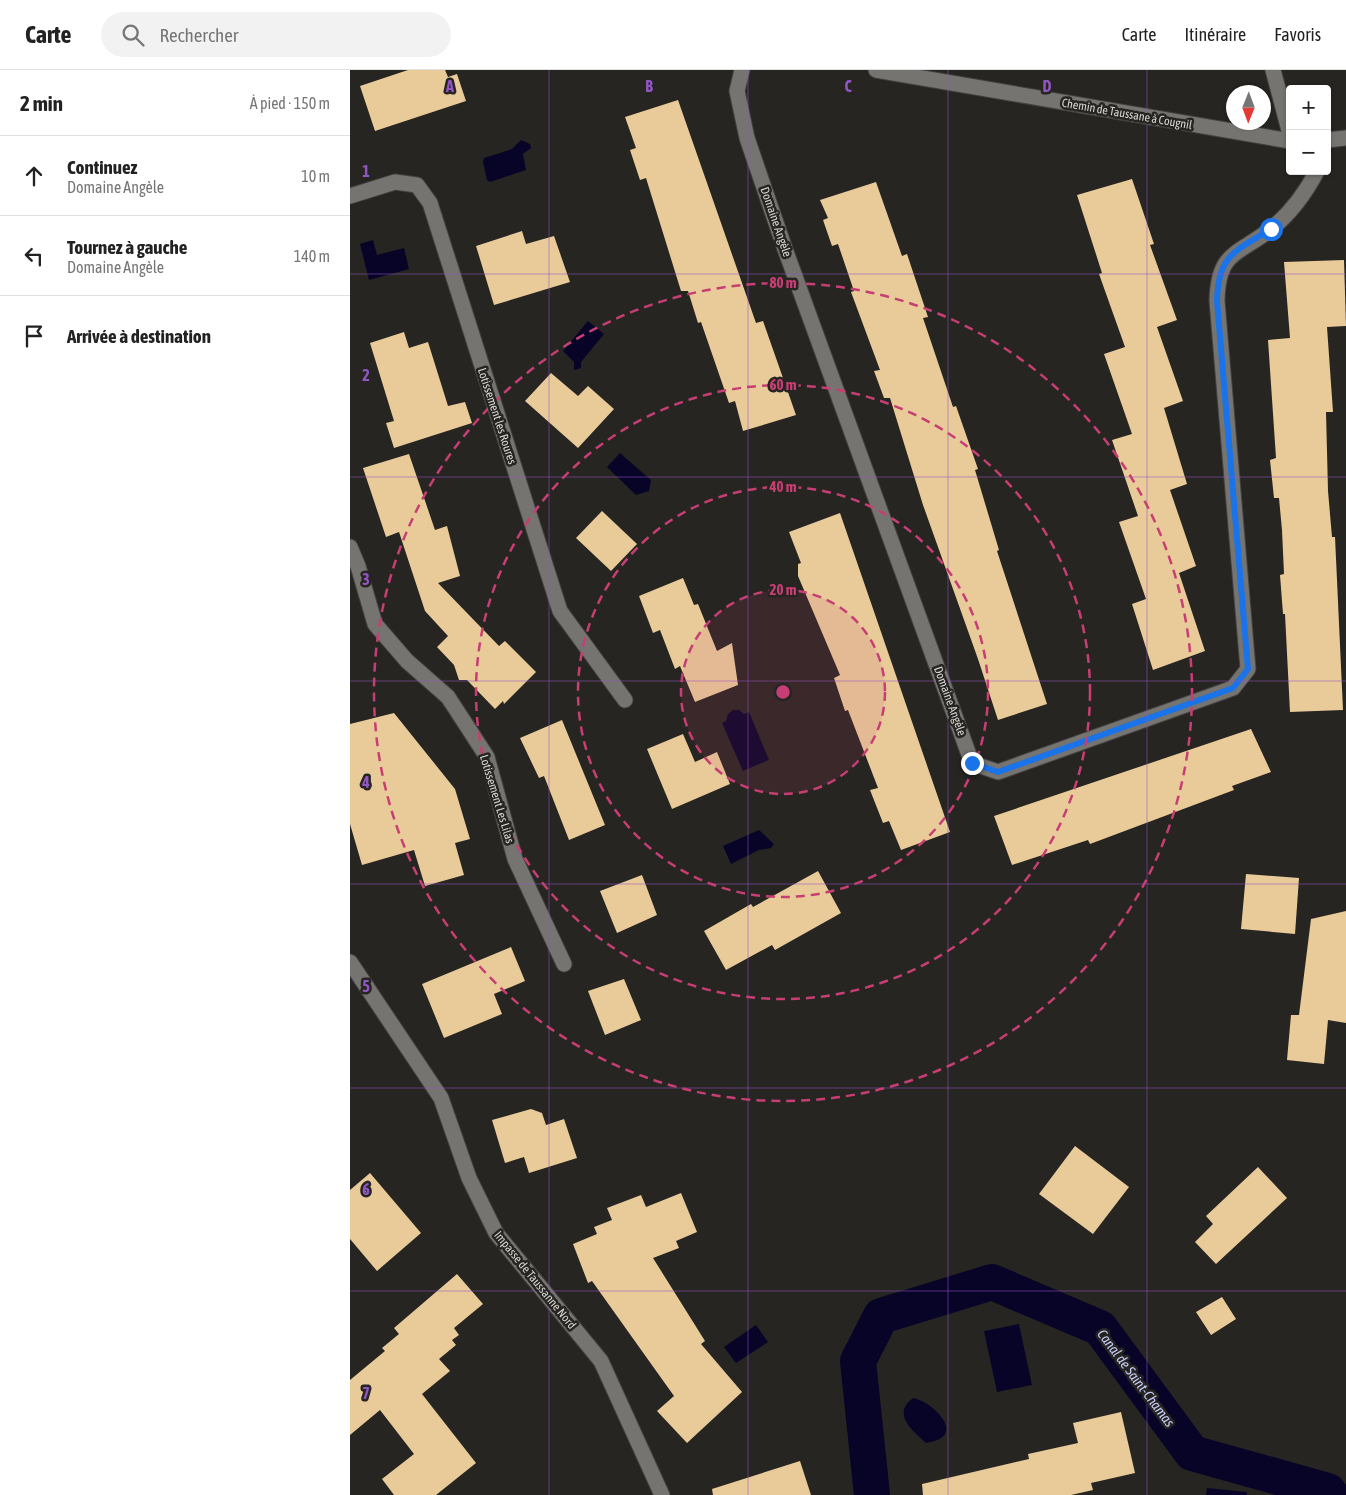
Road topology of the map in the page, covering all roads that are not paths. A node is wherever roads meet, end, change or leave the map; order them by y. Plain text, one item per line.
1 (742, 70) edge
2 (876, 70) edge
3 (1272, 70) edge
4 (1289, 130) edge
5 (1286, 140) edge
6 (1315, 175) edge
7 (350, 196) edge
8 (350, 547) edge
9 (625, 700) dead end
10 (350, 962) edge
11 (564, 964) dead end
12 (662, 1495) edge

1 - 6 street, Domaine Angèle
2 - 5 street, Chemin de Taussane à Cougnil
3 - 4 street
7 - 9 street, Lotissement les Roures
8 - 11 street, Lotissement Les Lilas
10 - 12 street, Impasse de Taussanne Nord

